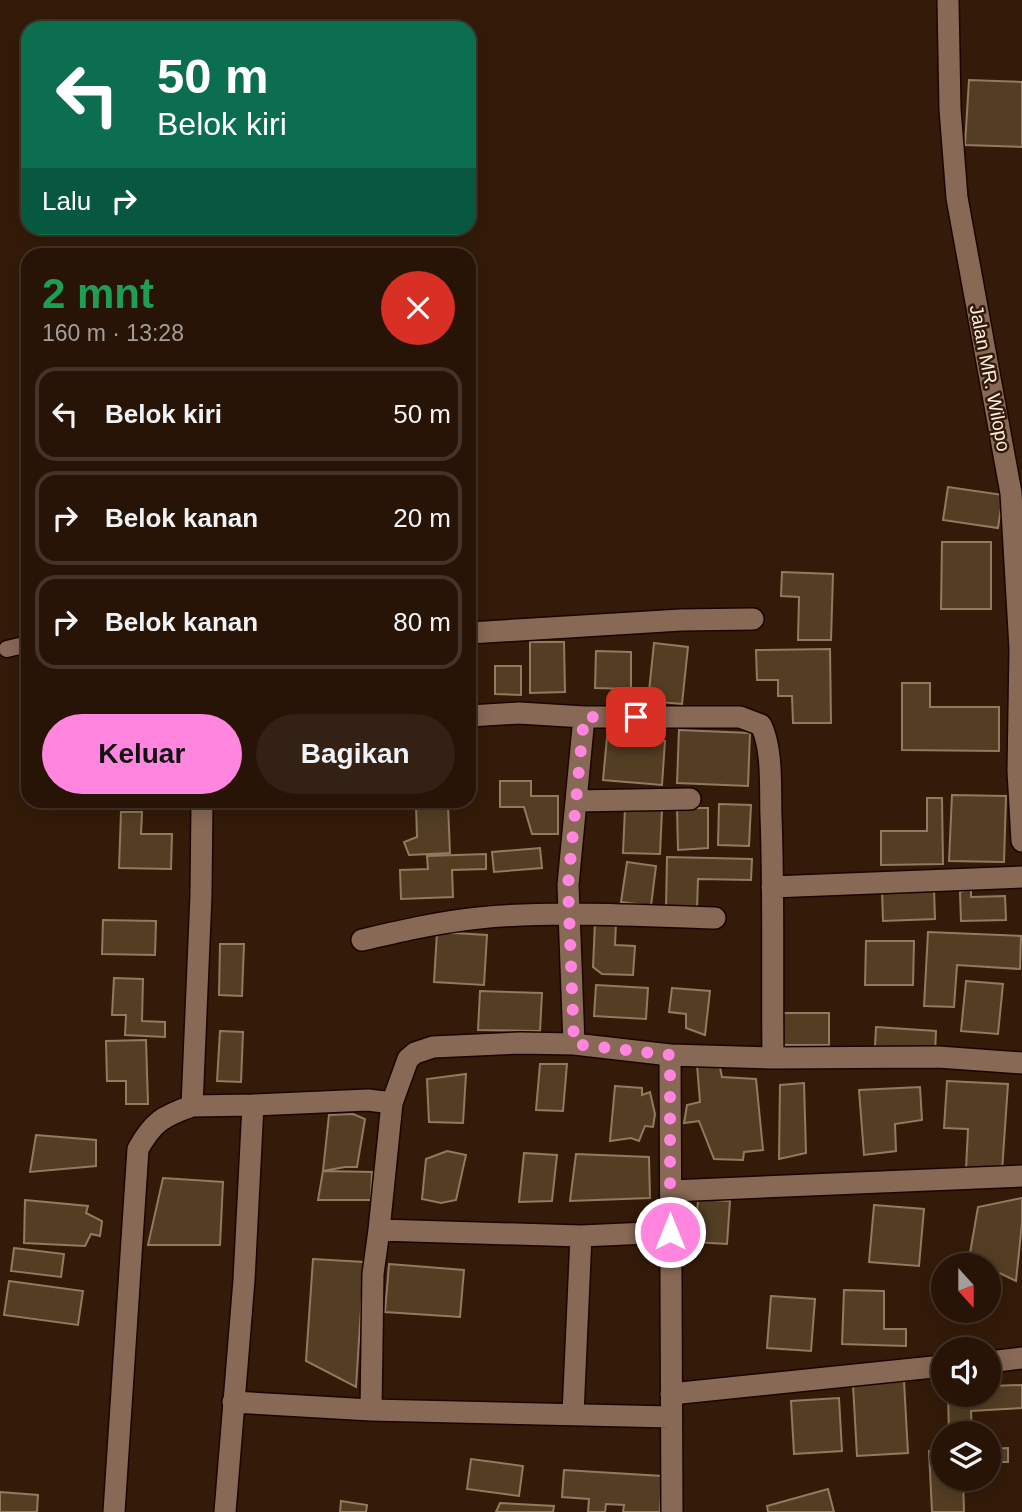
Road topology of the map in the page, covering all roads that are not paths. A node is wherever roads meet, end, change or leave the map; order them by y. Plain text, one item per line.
1 (948, 0) edge
2 (753, 619) dead end
3 (476, 633) edge
4 (21, 646) edge
5 (7, 649) dead end
6 (476, 716) edge
7 (584, 717) junction
8 (1020, 771) edge
9 (690, 800) dead end
10 (576, 801) junction
11 (202, 808) edge
12 (1022, 841) edge
13 (1022, 877) edge
14 (772, 887) junction
15 (569, 914) junction
16 (715, 918) dead end
17 (362, 940) dead end
18 (574, 1044) junction
19 (670, 1055) junction
20 (773, 1058) junction
21 (1022, 1063) edge
22 (392, 1103) junction
23 (253, 1105) junction
24 (192, 1106) junction
25 (1022, 1176) edge
26 (670, 1191) junction
27 (379, 1230) junction
28 (670, 1232) junction
29 (581, 1236) junction
30 (1022, 1358) edge
31 (1001, 1361) edge
32 (931, 1367) edge
33 (671, 1394) junction
34 (233, 1402) junction
35 (372, 1410) junction
36 (573, 1414) junction
37 (671, 1417) junction
38 (114, 1512) edge
39 (225, 1512) edge
40 (672, 1512) edge

1 - 8 street, Jalan MR. Wilopo
2 - 3 street
4 - 5 lane
6 - 7 street
7 - 10 street
7 - 14 street
8 - 12 street, Jalan MR. Wilopo
9 - 10 street
10 - 15 street
11 - 24 street
13 - 14 street
14 - 20 street
15 - 16 street
15 - 17 street
15 - 18 street
18 - 19 street
18 - 22 street
19 - 20 street
19 - 26 street
20 - 21 street
22 - 23 street
22 - 27 street
23 - 24 street
23 - 34 street
24 - 38 street
25 - 26 street
26 - 28 street
27 - 29 street
27 - 35 street
28 - 29 street
28 - 33 street
29 - 36 street
30 - 31 street
32 - 33 street
33 - 37 street
34 - 35 street
34 - 39 street
35 - 36 street
36 - 37 street
37 - 40 street

